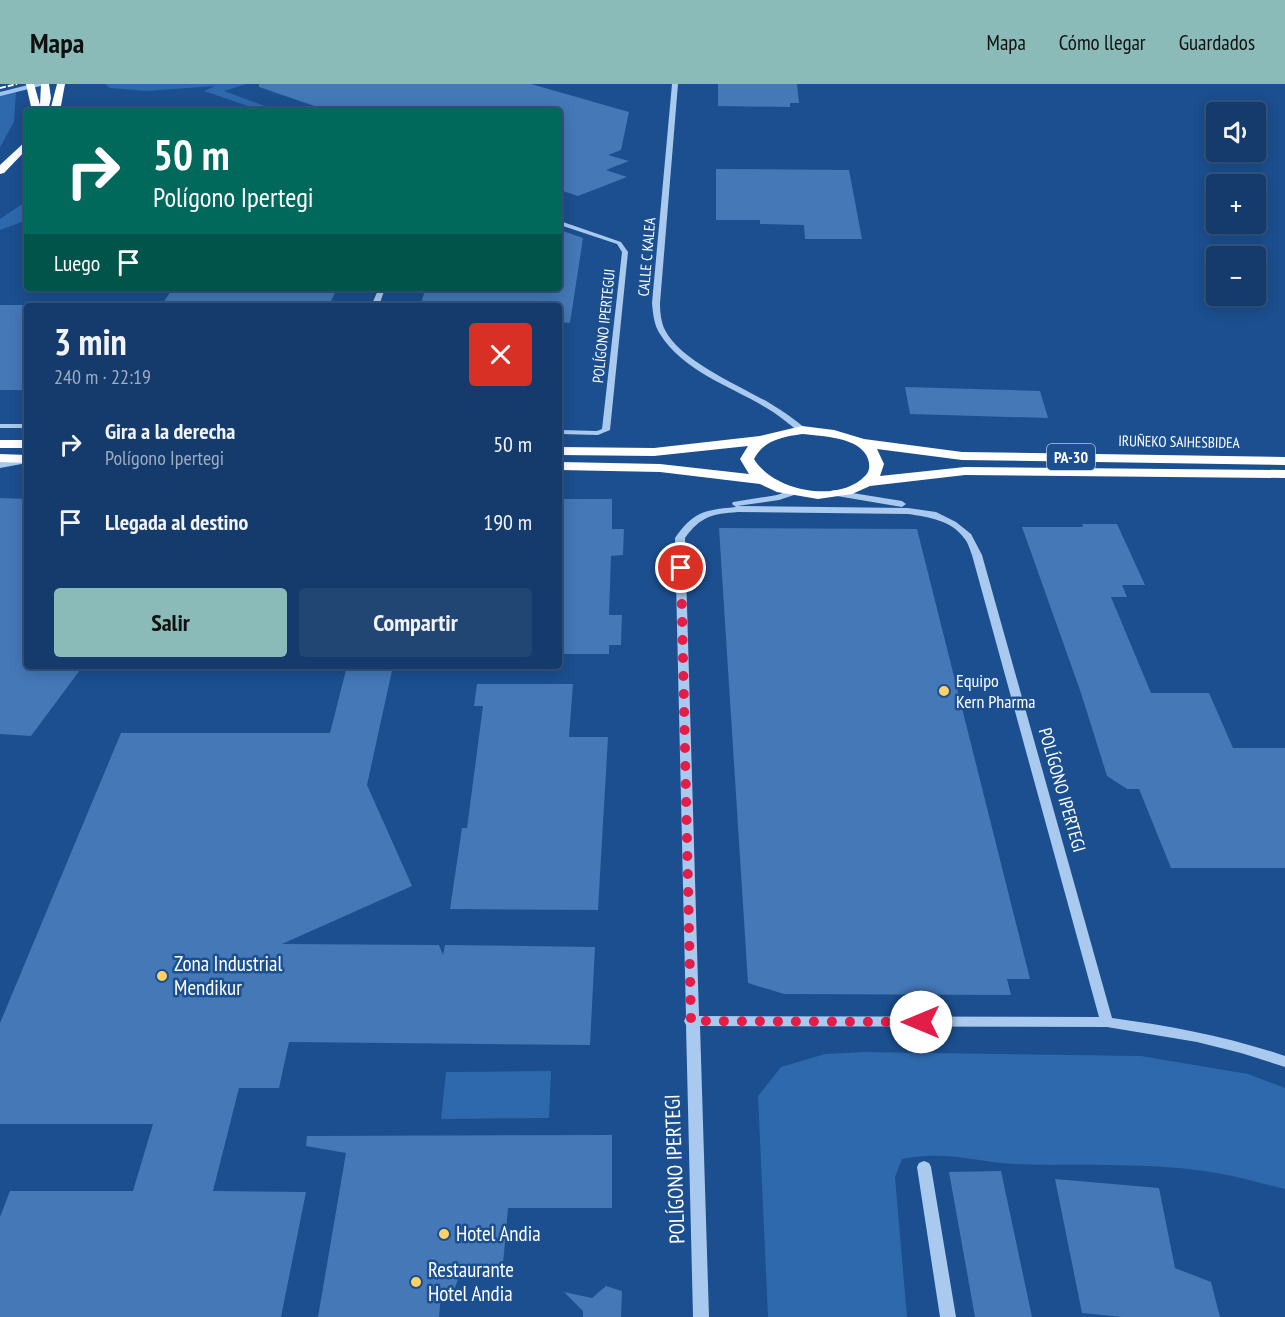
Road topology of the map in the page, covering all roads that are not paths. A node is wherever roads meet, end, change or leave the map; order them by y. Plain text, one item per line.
1 (30, 84) edge
2 (45, 84) edge
3 (61, 84) edge
4 (675, 84) edge
5 (36, 108) edge
6 (44, 108) edge
7 (56, 108) edge
8 (24, 147) edge
9 (0, 171) edge
10 (562, 223) edge
11 (0, 426) edge
12 (24, 426) edge
13 (802, 430) junction
14 (562, 432) edge
15 (762, 440) junction
16 (858, 442) junction
17 (0, 444) edge
18 (24, 444) edge
19 (562, 451) edge
20 (0, 459) edge
21 (24, 459) edge
22 (24, 460) edge
23 (1285, 461) edge
24 (0, 465) edge
25 (562, 466) edge
26 (1285, 474) edge
27 (762, 480) junction
28 (866, 482) junction
29 (794, 492) junction
30 (834, 493) junction
31 (710, 512) junction
32 (936, 515) junction
33 (691, 1021) junction
34 (1107, 1022) junction
35 (1285, 1062) edge
36 (924, 1167) dead end
37 (701, 1317) edge
38 (948, 1317) edge

1 - 5 highway
2 - 6 highway
3 - 7 highway
4 - 13 street, CALLE C KALEA
8 - 9 highway
10 - 14 street, POLÍGONO IPERTEGUI
11 - 12 street
13 - 15 highway, PA-30
13 - 16 highway, PA-30
15 - 19 highway, PA-30
15 - 27 highway
16 - 23 highway, IRUÑEKO SAIHESBIDEA / PA-30
16 - 28 highway
17 - 18 highway
20 - 21 highway
22 - 24 street
25 - 27 highway, PA-30
26 - 28 highway, IRUÑEKO SAIHESBIDEA / PA-30
27 - 29 highway, PA-30
28 - 30 highway, PA-30
29 - 30 highway, PA-30
29 - 31 street, POLÍGONO IPERTEGI
30 - 32 street, POLÍGONO IPERTEGI
31 - 32 street, POLÍGONO IPERTEGI
31 - 33 street, POLÍGONO IPERTEGI
32 - 34 street, POLÍGONO IPERTEGI
33 - 34 street
33 - 37 street, POLÍGONO IPERTEGI
34 - 35 street
36 - 38 street

